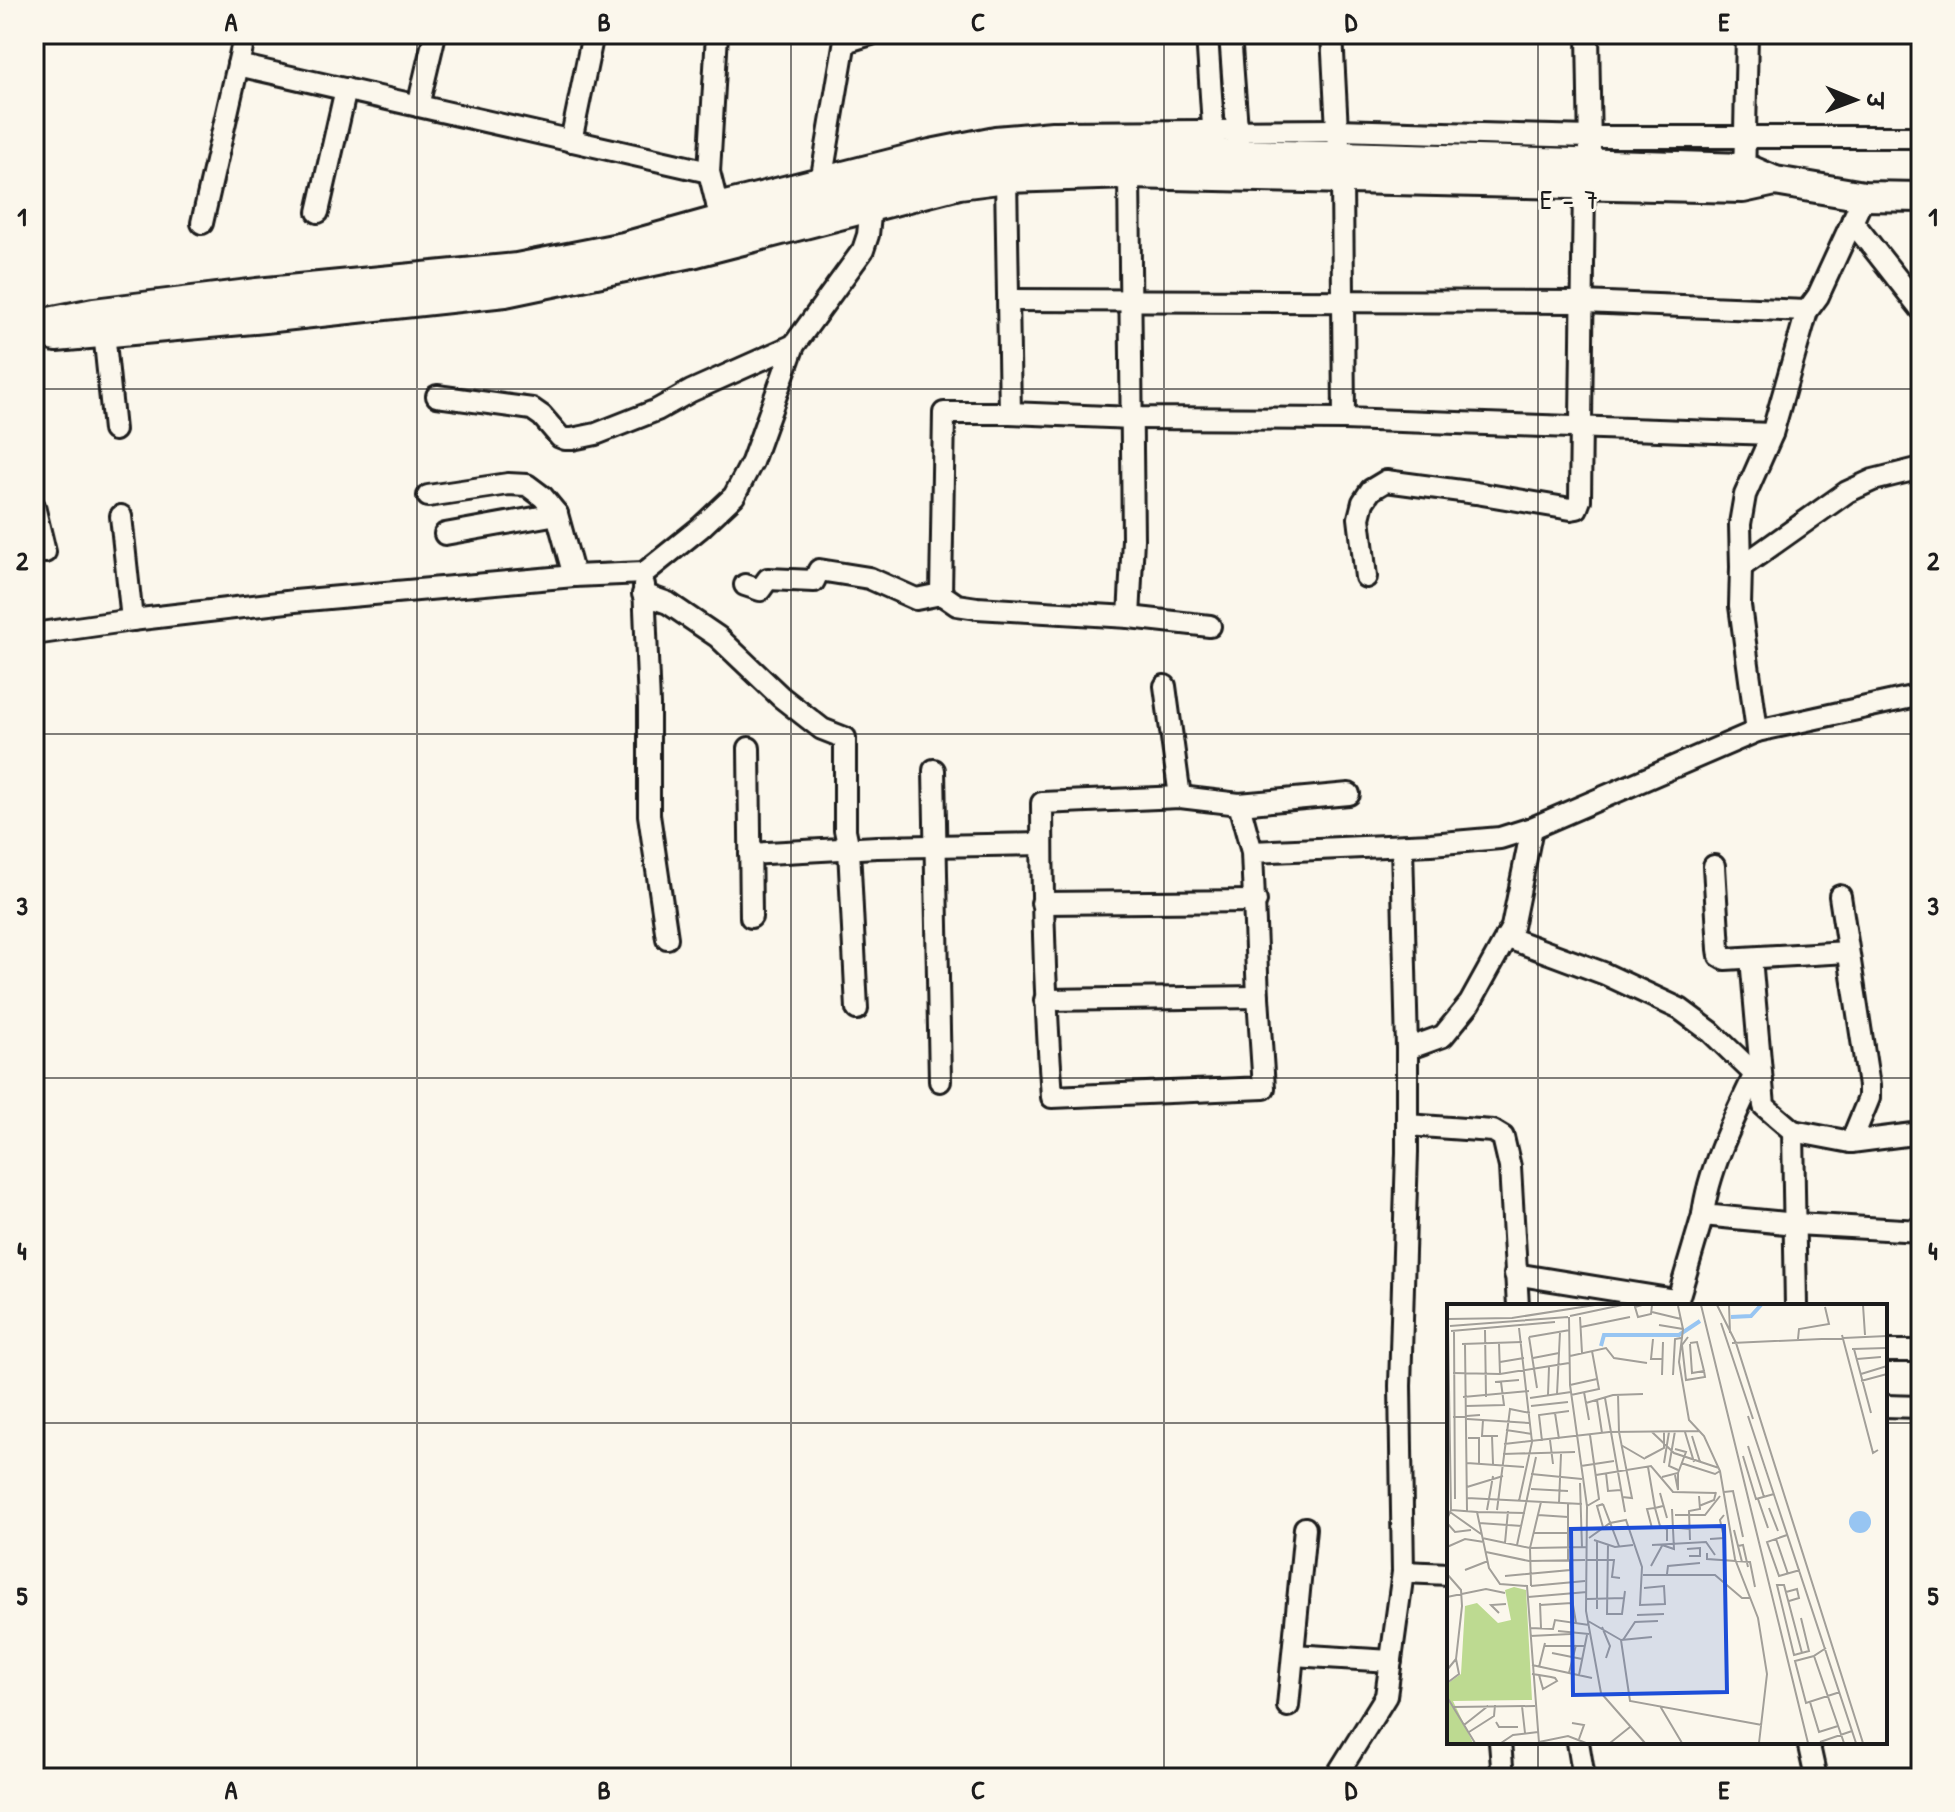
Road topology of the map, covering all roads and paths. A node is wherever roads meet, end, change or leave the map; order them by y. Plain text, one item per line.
1 (245, 34) edge
2 (435, 34) edge
3 (592, 34) edge
4 (717, 34) edge
5 (871, 34) edge
6 (1207, 34) edge
7 (1230, 34) edge
8 (1332, 34) edge
9 (1588, 34) edge
10 (1747, 34) edge
11 (846, 38) edge
12 (238, 65) junction
13 (346, 89) junction
14 (418, 106) junction
15 (1745, 136) junction
16 (1921, 137) edge
17 (571, 141) junction
18 (1227, 153) junction
19 (1340, 155) junction
20 (1588, 162) junction
21 (709, 172) junction
22 (1129, 174) junction
23 (1006, 178) junction
24 (1744, 178) junction
25 (821, 186) junction
26 (872, 195) junction
27 (1921, 197) edge
28 (1858, 208) junction
29 (318, 212) dead end
30 (202, 223) dead end
31 (722, 223) junction
32 (1009, 300) junction
33 (1132, 300) junction
34 (1343, 302) junction
35 (1582, 302) junction
36 (1921, 309) edge
37 (1807, 311) junction
38 (34, 325) edge
39 (104, 332) junction
40 (34, 342) edge
41 (794, 345) junction
42 (437, 396) dead end
43 (1010, 413) junction
44 (1133, 418) junction
45 (1344, 419) junction
46 (1581, 427) junction
47 (114, 430) dead end
48 (1772, 434) junction
49 (1921, 468) edge
50 (428, 496) dead end
51 (34, 506) edge
52 (557, 514) junction
53 (121, 516) dead end
54 (445, 534) dead end
55 (45, 552) dead end
56 (1741, 567) junction
57 (644, 573) junction
58 (574, 576) junction
59 (1366, 577) dead end
60 (745, 585) dead end
61 (643, 594) junction
62 (941, 594) junction
63 (1129, 617) junction
64 (132, 620) junction
65 (1210, 626) dead end
66 (34, 634) edge
67 (1165, 686) dead end
68 (1921, 695) edge
69 (1757, 731) junction
70 (749, 748) dead end
71 (934, 770) dead end
72 (1349, 794) dead end
73 (1180, 797) junction
74 (1239, 804) junction
75 (1532, 828) junction
76 (1042, 844) junction
77 (935, 846) junction
78 (1402, 846) junction
79 (849, 849) junction
80 (1252, 852) junction
81 (750, 854) junction
82 (1714, 866) dead end
83 (1840, 896) dead end
84 (1256, 901) junction
85 (1042, 903) junction
86 (751, 917) dead end
87 (1506, 937) junction
88 (667, 938) dead end
89 (1848, 952) junction
90 (1751, 958) junction
91 (1258, 997) junction
92 (1045, 1000) junction
93 (857, 1009) dead end
94 (1407, 1049) junction
95 (1758, 1078) junction
96 (940, 1081) dead end
97 (1407, 1125) junction
98 (1793, 1131) junction
99 (1921, 1133) edge
100 (1851, 1142) junction
101 (1703, 1215) junction
102 (1796, 1224) junction
103 (1921, 1231) edge
104 (1515, 1274) junction
105 (1518, 1304) edge
106 (1673, 1304) edge
107 (1675, 1304) edge
108 (1796, 1304) edge
109 (1887, 1351) edge
110 (1921, 1351) edge
111 (1887, 1406) edge
112 (1921, 1407) edge
113 (1305, 1528) dead end
114 (1403, 1572) junction
115 (1447, 1574) edge
116 (1293, 1655) junction
117 (1391, 1661) junction
118 (1288, 1706) dead end
119 (1500, 1744) edge
120 (1580, 1744) edge
121 (1810, 1744) edge
122 (1335, 1778) edge
123 (1503, 1778) edge
124 (1584, 1778) edge
125 (1816, 1778) edge

1 - 12 street
2 - 14 street
3 - 17 street
4 - 21 street
5 - 11 street
6 - 18 street
7 - 18 street
8 - 19 street
9 - 20 street
10 - 15 street
11 - 25 street
12 - 13 street
12 - 30 street
13 - 14 street
13 - 29 street
14 - 17 street
15 - 16 street
15 - 20 street
15 - 24 street
17 - 21 street
18 - 19 street
18 - 19 street
18 - 22 street
18 - 25 street
18 - 26 street
19 - 20 street
19 - 20 street
19 - 34 street
20 - 24 street
20 - 35 street
21 - 31 street
22 - 23 street
22 - 33 street
23 - 26 street
23 - 32 street
24 - 28 street
25 - 26 street
25 - 31 street
26 - 31 street
26 - 41 street
27 - 28 street
28 - 36 street
28 - 37 street
31 - 38 street
31 - 39 street
32 - 33 street
32 - 43 street
33 - 34 street
33 - 44 street
34 - 35 street
34 - 45 street
35 - 37 street
35 - 46 street
37 - 48 street
39 - 40 street
39 - 47 street
41 - 42 street
41 - 57 street
43 - 44 street
43 - 62 street
44 - 45 street
44 - 63 street
45 - 46 street
46 - 48 street
46 - 59 street
48 - 56 street
49 - 56 street
50 - 52 street
51 - 55 street
52 - 54 street
52 - 58 street
53 - 64 street
56 - 69 street
57 - 58 street
57 - 61 street
58 - 64 street
60 - 62 street
61 - 79 street
61 - 88 street
62 - 63 street
63 - 65 street
64 - 66 street
67 - 73 street
68 - 69 street
69 - 75 street
70 - 81 street
71 - 77 street
72 - 74 street
73 - 74 street
73 - 76 street
74 - 80 street
75 - 78 street
75 - 87 street
76 - 77 street
76 - 85 street
77 - 79 street
77 - 96 street
78 - 80 street
78 - 94 street
79 - 81 street
79 - 93 street
80 - 84 street
81 - 86 street
82 - 90 street
83 - 89 street
84 - 85 street
84 - 91 street
85 - 92 street
87 - 94 street
87 - 95 street
89 - 90 street
89 - 100 street
90 - 95 street
91 - 92 street
91 - 92 street
94 - 97 street
95 - 98 street
95 - 101 street
97 - 104 street
97 - 114 street
98 - 100 street
98 - 102 street
99 - 100 street
101 - 102 street
101 - 107 street
102 - 103 street
102 - 108 street
104 - 105 street
104 - 106 street
109 - 110 street
111 - 112 street
113 - 116 street
114 - 115 street
114 - 117 street
116 - 117 street
116 - 118 street
117 - 122 street
119 - 123 street
120 - 124 street
121 - 125 street

